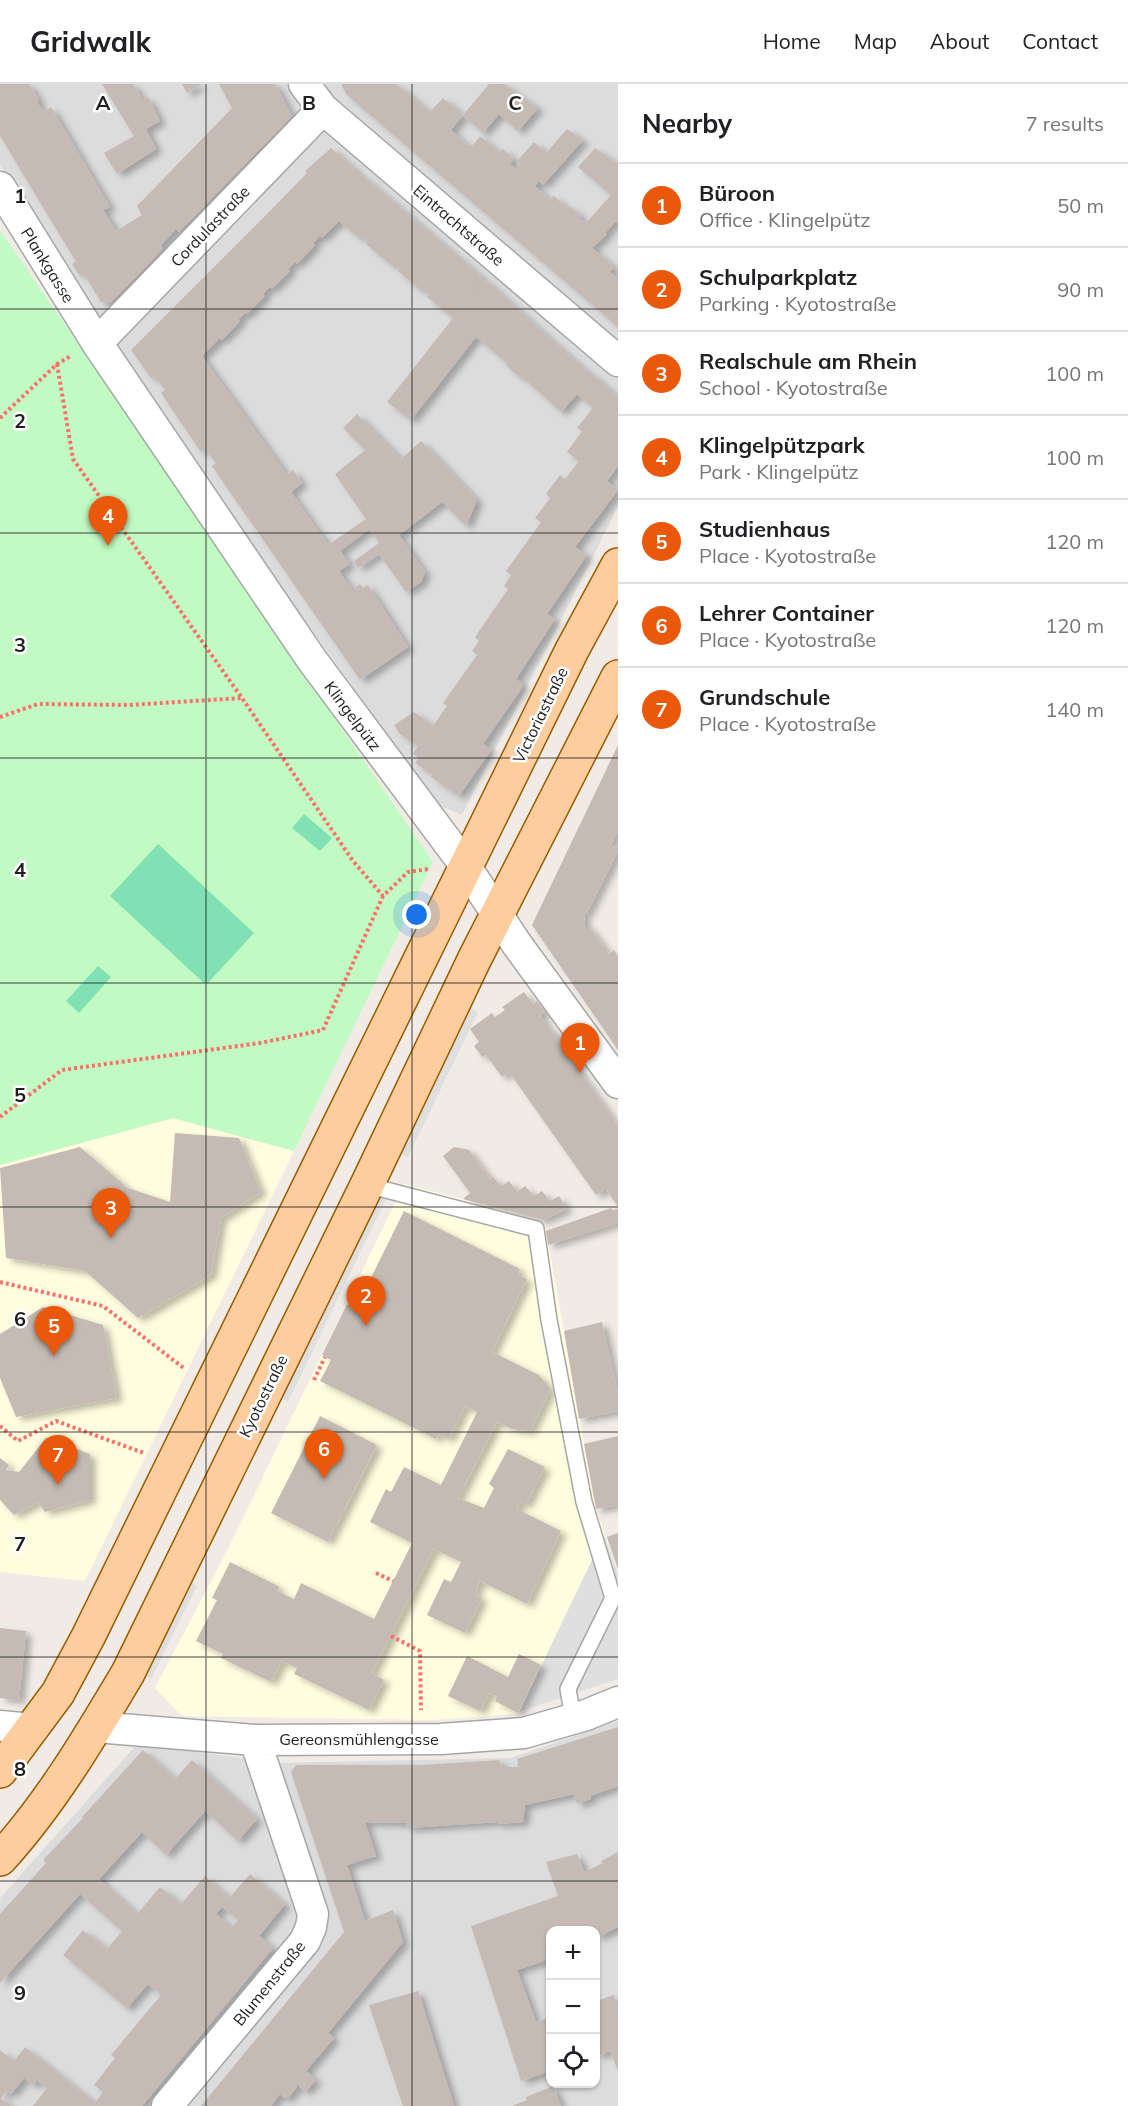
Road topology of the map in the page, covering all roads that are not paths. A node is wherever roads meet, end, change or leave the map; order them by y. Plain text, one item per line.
1 (304, 84) edge
2 (323, 109) junction
3 (0, 187) edge
4 (96, 343) junction
5 (618, 361) edge
6 (618, 565) edge
7 (618, 677) edge
8 (466, 866) junction
9 (498, 915) junction
10 (618, 1083) edge
11 (367, 1185) junction
12 (618, 1702) edge
13 (573, 1718) junction
14 (0, 1726) edge
15 (96, 1727) junction
16 (33, 1729) junction
17 (255, 1740) junction
18 (0, 1771) edge
19 (0, 1859) edge
20 (167, 2106) edge

1 - 2 street, Eintrachtstraße
2 - 4 street, Cordulastraße
2 - 5 street, Eintrachtstraße
3 - 4 street, Plankgasse
4 - 8 street, Klingelpütz
6 - 8 main road, Victoriastraße
7 - 9 main road
8 - 9 street, Klingelpütz
8 - 16 main road
9 - 10 street, Klingelpütz
9 - 11 main road, Kyotostraße
11 - 13 lane
11 - 15 main road, Kyotostraße
12 - 13 street, Gereonsmühlengasse
13 - 17 street, Gereonsmühlengasse
14 - 16 street
15 - 17 street, Gereonsmühlengasse
15 - 19 main road, Kyotostraße
16 - 18 main road
17 - 20 street, Blumenstraße

